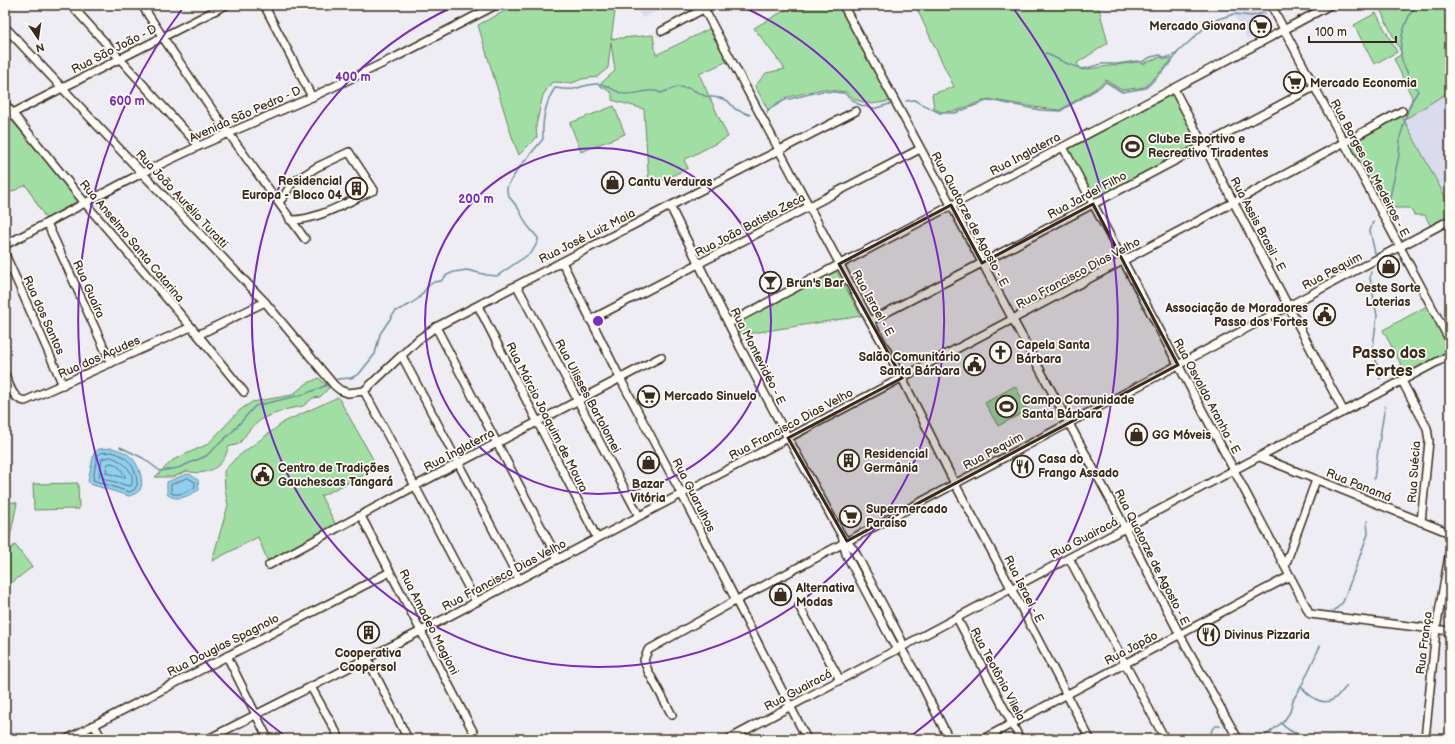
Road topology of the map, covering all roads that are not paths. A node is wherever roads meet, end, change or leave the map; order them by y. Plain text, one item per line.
1 (71, 5) edge
2 (142, 5) edge
3 (226, 5) edge
4 (264, 5) edge
5 (496, 5) edge
6 (710, 5) edge
7 (843, 5) edge
8 (1271, 5) edge
9 (1330, 5) edge
10 (703, 7) edge
11 (5, 27) edge
12 (1284, 30) junction
13 (662, 31) dead end
14 (162, 37) junction
15 (120, 59) junction
16 (62, 87) junction
17 (1314, 87) junction
18 (1174, 89) junction
19 (312, 97) junction
20 (5, 104) edge
21 (1402, 110) dead end
22 (856, 111) dead end
23 (13, 113) junction
24 (229, 134) junction
25 (1344, 142) junction
26 (1204, 145) junction
27 (199, 146) junction
28 (1063, 147) junction
29 (920, 149) junction
30 (779, 150) junction
31 (142, 173) junction
32 (278, 202) junction
33 (1234, 202) junction
34 (85, 203) junction
35 (1093, 204) junction
36 (670, 206) junction
37 (951, 206) junction
38 (810, 207) junction
39 (290, 220) junction
40 (1450, 220) edge
41 (47, 223) junction
42 (305, 239) dead end
43 (5, 245) edge
44 (1400, 247) junction
45 (5, 254) edge
46 (1123, 261) junction
47 (562, 262) junction
48 (982, 263) junction
49 (699, 264) junction
50 (839, 264) junction
51 (518, 286) junction
52 (265, 302) junction
53 (478, 306) junction
54 (1289, 306) junction
55 (590, 320) junction
56 (1012, 320) junction
57 (870, 321) junction
58 (729, 323) junction
59 (191, 327) junction
60 (436, 327) junction
61 (198, 335) junction
62 (1450, 342) edge
63 (1450, 355) edge
64 (402, 356) junction
65 (661, 358) dead end
66 (111, 364) junction
67 (1178, 365) junction
68 (5, 375) edge
69 (620, 378) junction
70 (902, 378) junction
71 (1402, 381) junction
72 (63, 385) junction
73 (364, 391) junction
74 (244, 392) dead end
75 (578, 401) junction
76 (1344, 412) junction
77 (538, 422) junction
78 (1069, 423) junction
79 (788, 438) junction
80 (497, 443) junction
81 (1260, 457) junction
82 (458, 463) junction
83 (1234, 470) junction
84 (1316, 480) junction
85 (955, 484) junction
86 (415, 486) junction
87 (681, 494) junction
88 (361, 516) junction
89 (638, 516) junction
90 (1421, 522) junction
91 (1125, 528) junction
92 (1450, 533) edge
93 (597, 538) junction
94 (844, 540) junction
95 (1450, 550) edge
96 (1069, 558) junction
97 (558, 559) junction
98 (269, 565) dead end
99 (1285, 566) junction
100 (390, 572) junction
101 (1290, 576) junction
102 (519, 579) junction
103 (1011, 589) junction
104 (735, 601) junction
105 (476, 602) junction
106 (799, 606) dead end
107 (957, 618) junction
108 (1436, 629) junction
109 (421, 631) junction
110 (1450, 631) edge
111 (1180, 635) junction
112 (901, 648) junction
113 (226, 656) junction
114 (367, 658) junction
115 (1124, 664) junction
116 (840, 680) junction
117 (311, 687) junction
118 (1066, 695) junction
119 (790, 707) junction
120 (256, 715) junction
121 (672, 715) dead end
122 (1012, 724) junction
123 (94, 725) junction
124 (476, 737) edge
125 (66, 739) edge
126 (102, 739) edge
127 (208, 739) edge
128 (268, 739) edge
129 (340, 739) edge
130 (408, 739) edge
131 (466, 739) edge
132 (729, 739) edge
133 (807, 739) edge
134 (949, 739) edge
135 (983, 739) edge
136 (1020, 739) edge
137 (1090, 739) edge
138 (1165, 739) edge
139 (1238, 739) edge
140 (1426, 739) edge

1 - 15 street
2 - 14 street
3 - 14 street, Rua São João - D
4 - 19 street
5 - 19 street, Avenida São Pedro - D
6 - 10 street
7 - 29 street, Rua Quatorze de Agosto - E
8 - 12 street, Rua Borges de Medeiros - E
9 - 12 street, Rua Inglaterra
10 - 13 street
10 - 30 street, Rua Israel - E
11 - 16 street, Rua João Aurélio Turatti
12 - 17 street, Rua Borges de Medeiros - E
12 - 18 street, Rua Inglaterra
14 - 15 street, Rua São João - D
14 - 24 street
15 - 16 street, Rua São João - D
15 - 27 street
16 - 23 street, Rua São João - D
16 - 31 street, Rua João Aurélio Turatti
17 - 25 street, Rua Borges de Medeiros - E
17 - 26 street, Rua Jardel Filho
18 - 26 street, Rua Assis Brasil - E
18 - 28 street, Rua Inglaterra
19 - 24 street, Avenida São Pedro - D
20 - 23 street, Rua Anselmo Santa Catarina
21 - 25 street, Rua Francisco Dias Velho
22 - 30 street, Rua José Luiz Maia
23 - 34 street, Rua Anselmo Santa Catarina
24 - 27 street, Avenida São Pedro - D
24 - 32 street
25 - 33 street, Rua Francisco Dias Velho
25 - 44 street, Rua Borges de Medeiros - E
26 - 33 street, Rua Assis Brasil - E
26 - 35 street, Rua Jardel Filho
27 - 31 street, Avenida São Pedro - D
28 - 35 street, Rua Osvaldo Aranha - E
28 - 37 street, Rua Inglaterra
29 - 37 street, Rua Quatorze de Agosto - E
29 - 38 street, Rua João Batista Zeca
30 - 36 street, Rua José Luiz Maia
30 - 38 street, Rua Israel - E
31 - 34 street, Avenida São Pedro - D
31 - 52 street, Rua João Aurélio Turatti
32 - 39 street
32 - 39 street
33 - 46 street, Rua Francisco Dias Velho
33 - 54 street, Rua Assis Brasil - E
34 - 41 street, Avenida São Pedro - D
34 - 59 street, Rua Anselmo Santa Catarina
35 - 46 street, Rua Osvaldo Aranha - E
35 - 48 street, Rua Jardel Filho
36 - 47 street, Rua José Luiz Maia
36 - 49 street, Rua Montevidéo - E
37 - 48 street, Rua Quatorze de Agosto - E
37 - 50 street, Rua Inglaterra
38 - 49 street, Rua João Batista Zeca
38 - 50 street, Rua Israel - E
39 - 42 street
40 - 44 street, Rua Pequim
41 - 43 street, Avenida São Pedro - D
41 - 66 street, Rua Guaíra
44 - 54 street, Rua Pequim
44 - 62 street, Rua Borges de Medeiros - E
45 - 72 street, Rua dos Santos
46 - 56 street, Rua Francisco Dias Velho
46 - 67 street, Rua Osvaldo Aranha - E
47 - 51 street, Rua José Luiz Maia
47 - 55 street, Rua Guarulhos
48 - 56 street, Rua Quatorze de Agosto - E
48 - 57 street, Rua Jardel Filho
49 - 55 street, Rua João Batista Zeca
49 - 58 street, Rua Montevidéo - E
50 - 57 street, Rua Israel - E
50 - 58 street, Rua Inglaterra
51 - 53 street, Rua José Luiz Maia
51 - 75 street, Rua Ulisses Bartolomei
52 - 61 street
52 - 73 street, Rua João Aurélio Turatti
53 - 60 street, Rua José Luiz Maia
53 - 77 street, Rua Márcio Joaquim de Moura
54 - 67 street, Rua Pequim
54 - 76 street, Rua Assis Brasil - E
55 - 69 street, Rua Guarulhos
56 - 70 street, Rua Francisco Dias Velho
56 - 78 street, Rua Quatorze de Agosto - E
57 - 70 street, Rua Israel - E
58 - 79 street, Rua Montevidéo - E
59 - 61 street, Rua Anselmo Santa Catarina
59 - 66 street, Rua dos Açudes
60 - 64 street, Rua José Luiz Maia
60 - 80 street
61 - 74 street, Rua Anselmo Santa Catarina
63 - 71 street, Rua Guairacá
64 - 73 street, Rua José Luiz Maia
64 - 82 street
65 - 69 street, Rua Inglaterra
66 - 72 street, Rua dos Açudes
67 - 78 street, Rua Pequim
67 - 83 street, Rua Osvaldo Aranha - E
68 - 72 street, Rua dos Açudes
69 - 75 street, Rua Inglaterra
69 - 87 street, Rua Guarulhos
70 - 79 street, Rua Francisco Dias Velho
70 - 85 street, Rua Israel - E
71 - 76 street, Rua Guairacá
71 - 90 street, Rua Suécia
73 - 86 street
75 - 77 street, Rua Inglaterra
75 - 89 street, Rua Ulisses Bartolomei
76 - 81 street, Rua Guairacá
77 - 80 street, Rua Inglaterra
77 - 93 street, Rua Márcio Joaquim de Moura
78 - 85 street, Rua Pequim
78 - 91 street, Rua Quatorze de Agosto - E
79 - 87 street, Rua Francisco Dias Velho
79 - 94 street, Rua Montevidéo - E
80 - 82 street, Rua Inglaterra
80 - 97 street
81 - 83 street, Rua Guairacá
81 - 84 street, Rua Panamá
82 - 86 street, Rua Inglaterra
82 - 102 street
83 - 91 street, Rua Guairacá
83 - 99 street, Rua Osvaldo Aranha - E
84 - 90 street, Rua Panamá
84 - 99 street
85 - 94 street, Rua Pequim
85 - 103 street, Rua Israel - E
86 - 88 street, Rua Inglaterra
86 - 105 street
87 - 89 street, Rua Francisco Dias Velho
87 - 104 street, Rua Guarulhos
88 - 98 street, Rua Inglaterra
88 - 100 street, Rua Amadeo Magioni
89 - 93 street, Rua Francisco Dias Velho
90 - 92 street, Rua Panamá
91 - 96 street, Rua Guairacá
91 - 111 street, Rua Quatorze de Agosto - E
93 - 97 street, Rua Francisco Dias Velho
94 - 104 street, Rua Pequim
94 - 112 street, Rua Montevidéo - E
95 - 108 street, Rua França
96 - 103 street, Rua Guairacá
96 - 115 street
97 - 102 street, Rua Francisco Dias Velho
99 - 101 street, Rua Osvaldo Aranha - E
100 - 109 street, Rua Amadeo Magioni
100 - 113 street, Rua Douglas Spagnolo
101 - 108 street, Rua Osvaldo Aranha - E
101 - 111 street, Rua Japão
102 - 105 street, Rua Francisco Dias Velho
103 - 107 street, Rua Guairacá
103 - 118 street, Rua Israel - E
104 - 119 street, Rua Guarulhos
104 - 121 street, Rua Pequim
105 - 109 street, Rua Francisco Dias Velho
106 - 116 street
107 - 112 street, Rua Guairacá
107 - 122 street, Rua Teotônio Vilela
108 - 110 street
108 - 140 street, Rua França
109 - 114 street, Rua Francisco Dias Velho
109 - 124 street, Rua Amadeo Magioni
111 - 115 street, Rua Japão
111 - 139 street, Rua Quatorze de Agosto - E
112 - 116 street, Rua Guairacá
112 - 134 street, Rua Montevidéo - E
113 - 120 street
113 - 123 street, Rua Douglas Spagnolo
114 - 117 street, Rua Francisco Dias Velho
114 - 130 street
115 - 118 street, Rua Japão
115 - 138 street
116 - 119 street, Rua Guairacá
117 - 120 street, Rua Francisco Dias Velho
117 - 129 street
118 - 122 street, Rua Japão
118 - 137 street, Rua Israel - E
119 - 132 street, Rua Guairacá
119 - 133 street, Rua Guarulhos
120 - 127 street, Rua Francisco Dias Velho
120 - 128 street
122 - 135 street, Rua Japão
122 - 136 street, Rua Teotônio Vilela
123 - 125 street, Rua Douglas Spagnolo
123 - 126 street
124 - 131 street

